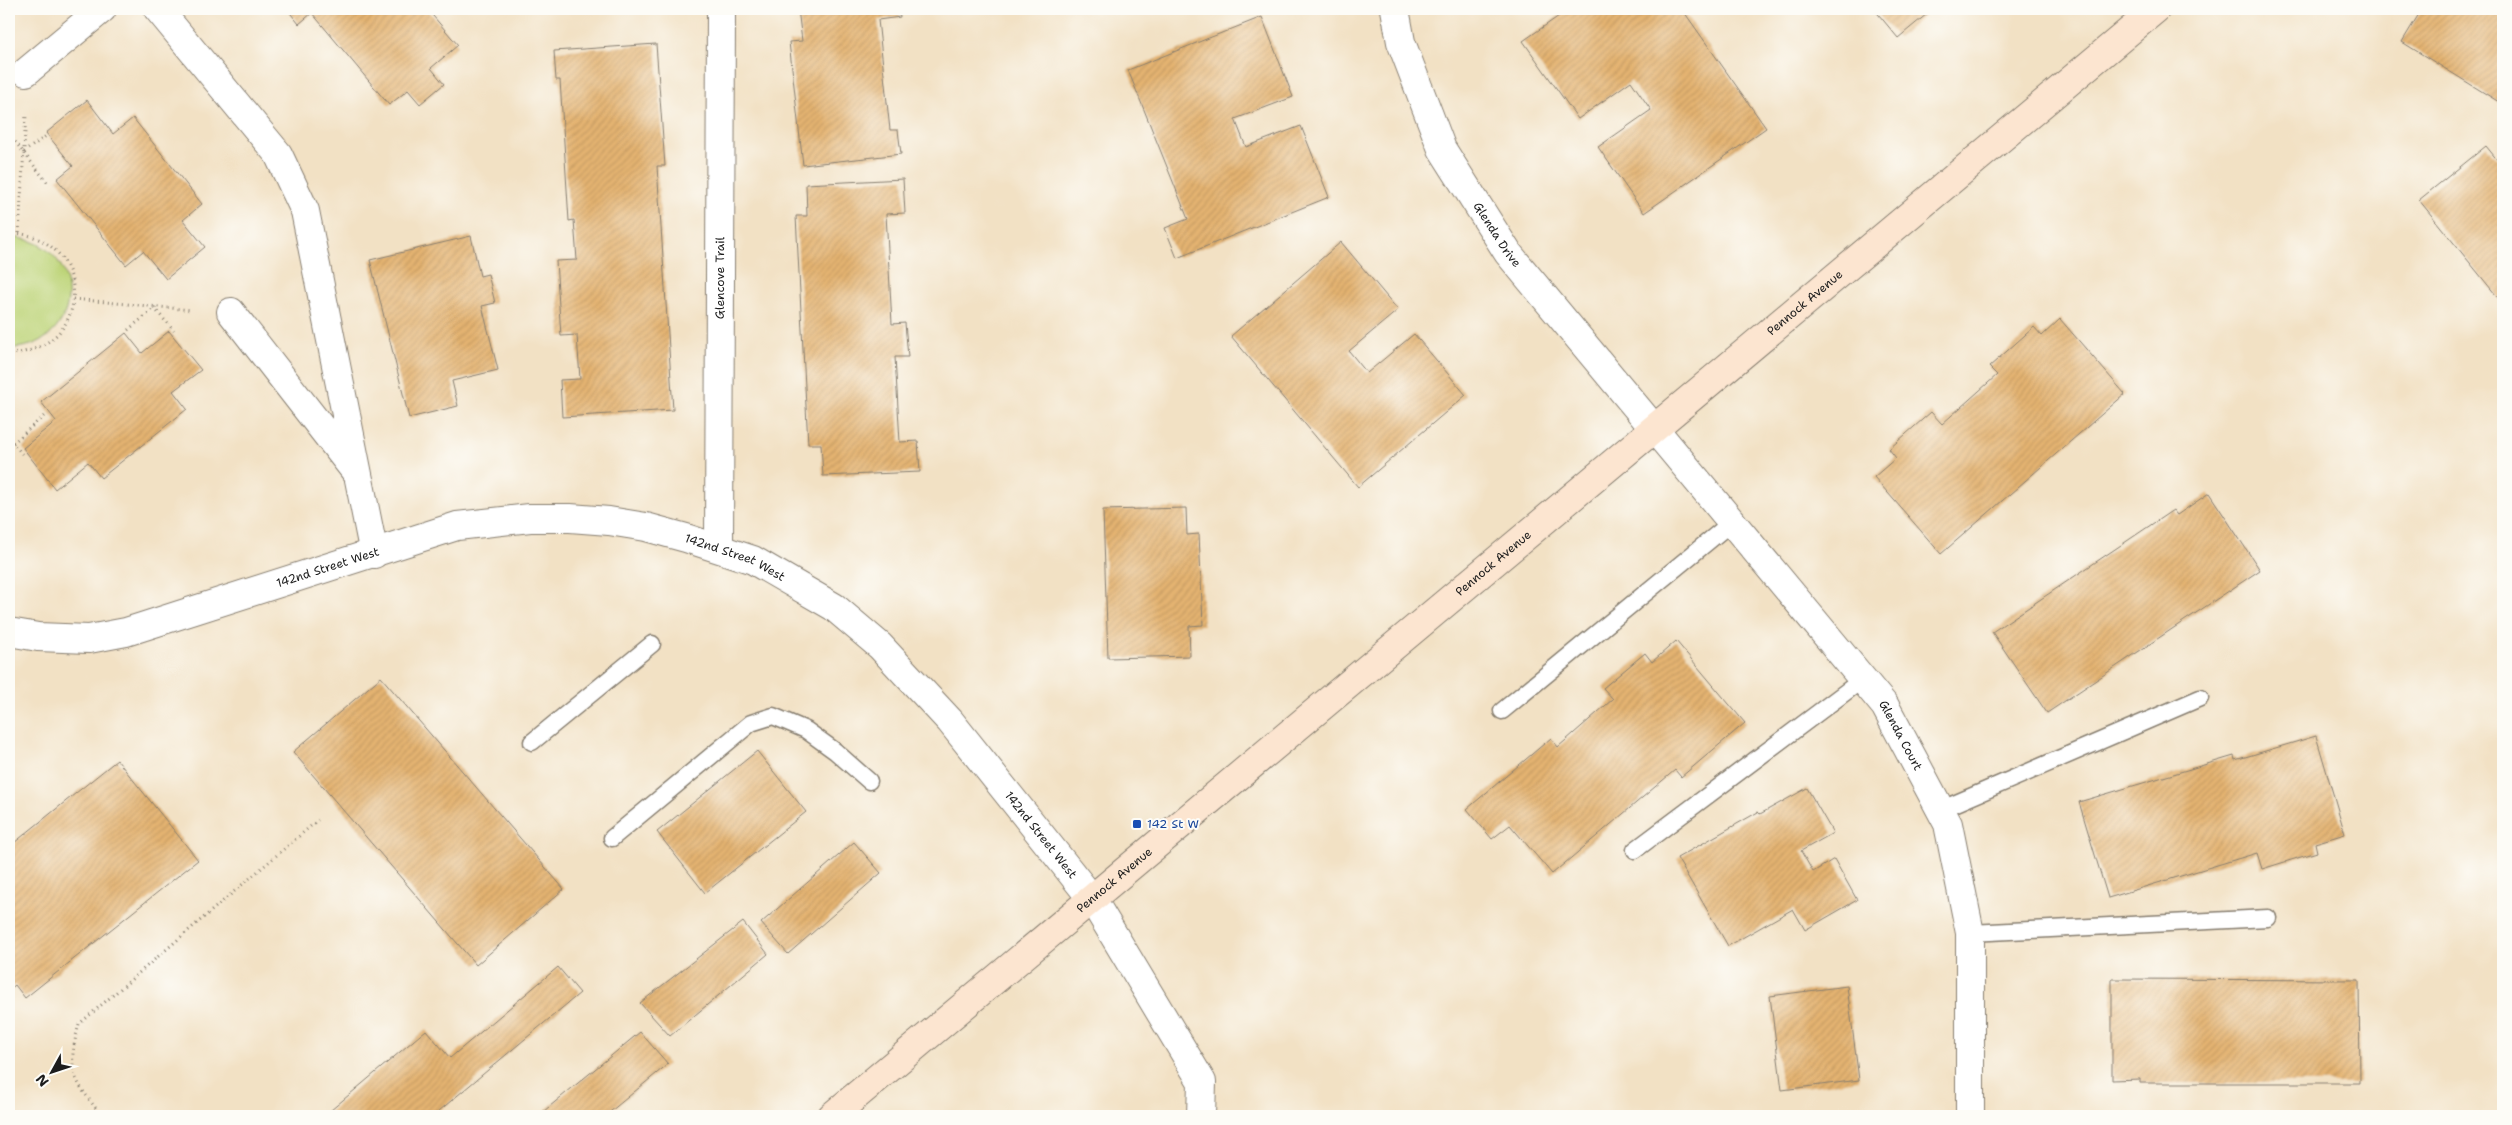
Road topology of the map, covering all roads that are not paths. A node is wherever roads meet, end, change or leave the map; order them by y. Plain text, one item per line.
1 (102, 9) edge
2 (158, 9) edge
3 (721, 9) edge
4 (1395, 9) edge
5 (2156, 9) edge
6 (26, 72) dead end
7 (231, 312) dead end
8 (1655, 428) junction
9 (359, 476) junction
10 (1732, 521) junction
11 (719, 548) junction
12 (374, 554) junction
13 (9, 632) edge
14 (652, 644) dead end
15 (1863, 679) junction
16 (2200, 698) dead end
17 (1502, 711) dead end
18 (532, 742) dead end
19 (869, 781) dead end
20 (1940, 810) junction
21 (612, 838) dead end
22 (1635, 850) dead end
23 (1092, 898) junction
24 (2268, 918) dead end
25 (1970, 933) junction
26 (832, 1116) edge
27 (1201, 1116) edge
28 (1970, 1116) edge

1 - 6 street
2 - 9 street
3 - 11 street, Glencove Trail
4 - 8 street, Glenda Drive
5 - 8 street, Pennock Avenue
7 - 9 street
8 - 10 street, Glenda Court
8 - 23 street, Pennock Avenue
9 - 12 street
10 - 15 street, Glenda Court
10 - 17 lane
11 - 12 street, 142nd Street West
11 - 23 street, 142nd Street West
12 - 13 street, 142nd Street West
14 - 18 lane
15 - 20 street, Glenda Court
15 - 22 lane
16 - 20 lane
19 - 21 lane
20 - 25 street, Glenda Court
23 - 26 street, Pennock Avenue
23 - 27 street, 142nd Street West
24 - 25 lane
25 - 28 street, Glenda Court

